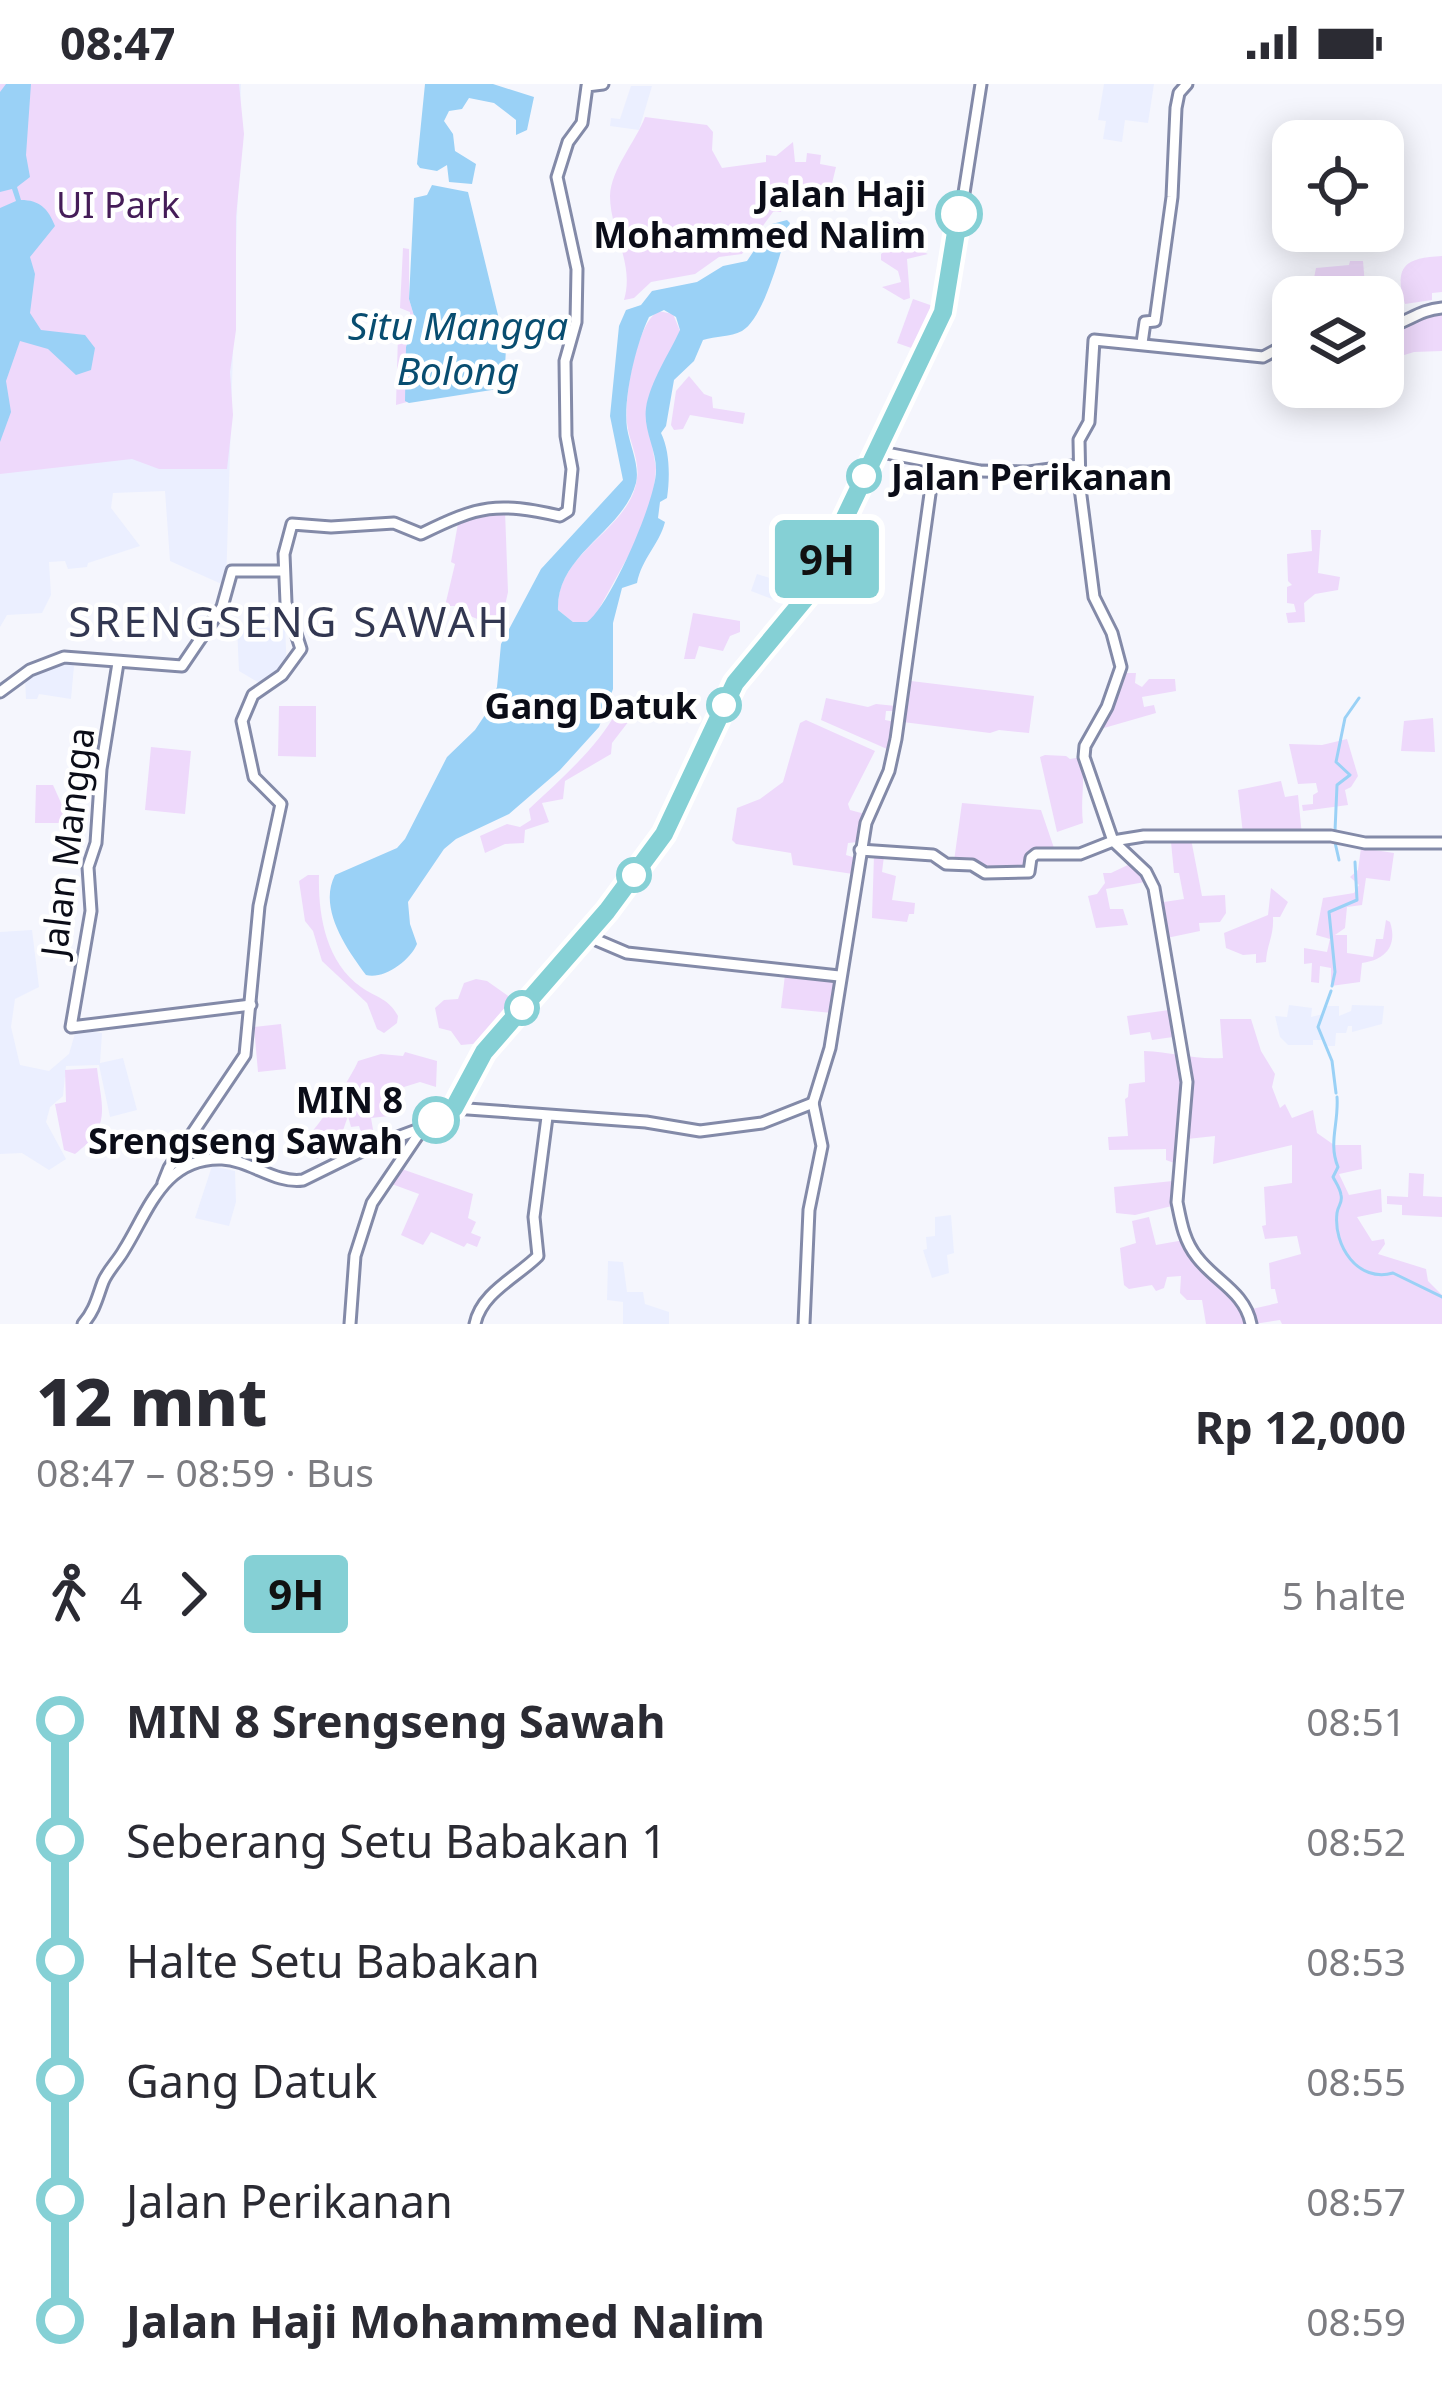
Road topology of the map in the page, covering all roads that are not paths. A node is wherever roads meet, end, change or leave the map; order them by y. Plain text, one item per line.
1 (603, 84) edge
2 (981, 84) edge
3 (1187, 84) edge
4 (1442, 308) edge
5 (1404, 324) edge
6 (1142, 343) junction
7 (1272, 352) edge
8 (876, 451) junction
9 (934, 465) junction
10 (1079, 465) junction
11 (284, 571) junction
12 (118, 663) junction
13 (0, 692) edge
14 (1114, 841) junction
15 (1442, 843) edge
16 (860, 850) junction
17 (586, 936) junction
18 (839, 976) junction
19 (250, 1005) junction
20 (813, 1103) junction
21 (454, 1108) junction
22 (547, 1117) junction
23 (422, 1128) junction
24 (172, 1172) junction
25 (83, 1324) edge
26 (350, 1324) edge
27 (475, 1324) edge
28 (803, 1324) edge
29 (1251, 1324) edge

1 - 11 street
2 - 8 street
3 - 6 street
4 - 5 street
6 - 7 street
6 - 10 street
8 - 9 street
8 - 17 street
9 - 10 street
9 - 16 street
10 - 14 street
11 - 12 street
11 - 19 street
12 - 13 street
12 - 19 street, Jalan Mangga
14 - 15 street
14 - 16 street
14 - 29 street
16 - 18 street
17 - 18 street
17 - 21 street
18 - 20 street
19 - 24 street
20 - 22 street
20 - 28 street
21 - 22 street
21 - 23 street
22 - 27 street
23 - 24 street
23 - 26 street
24 - 25 street

